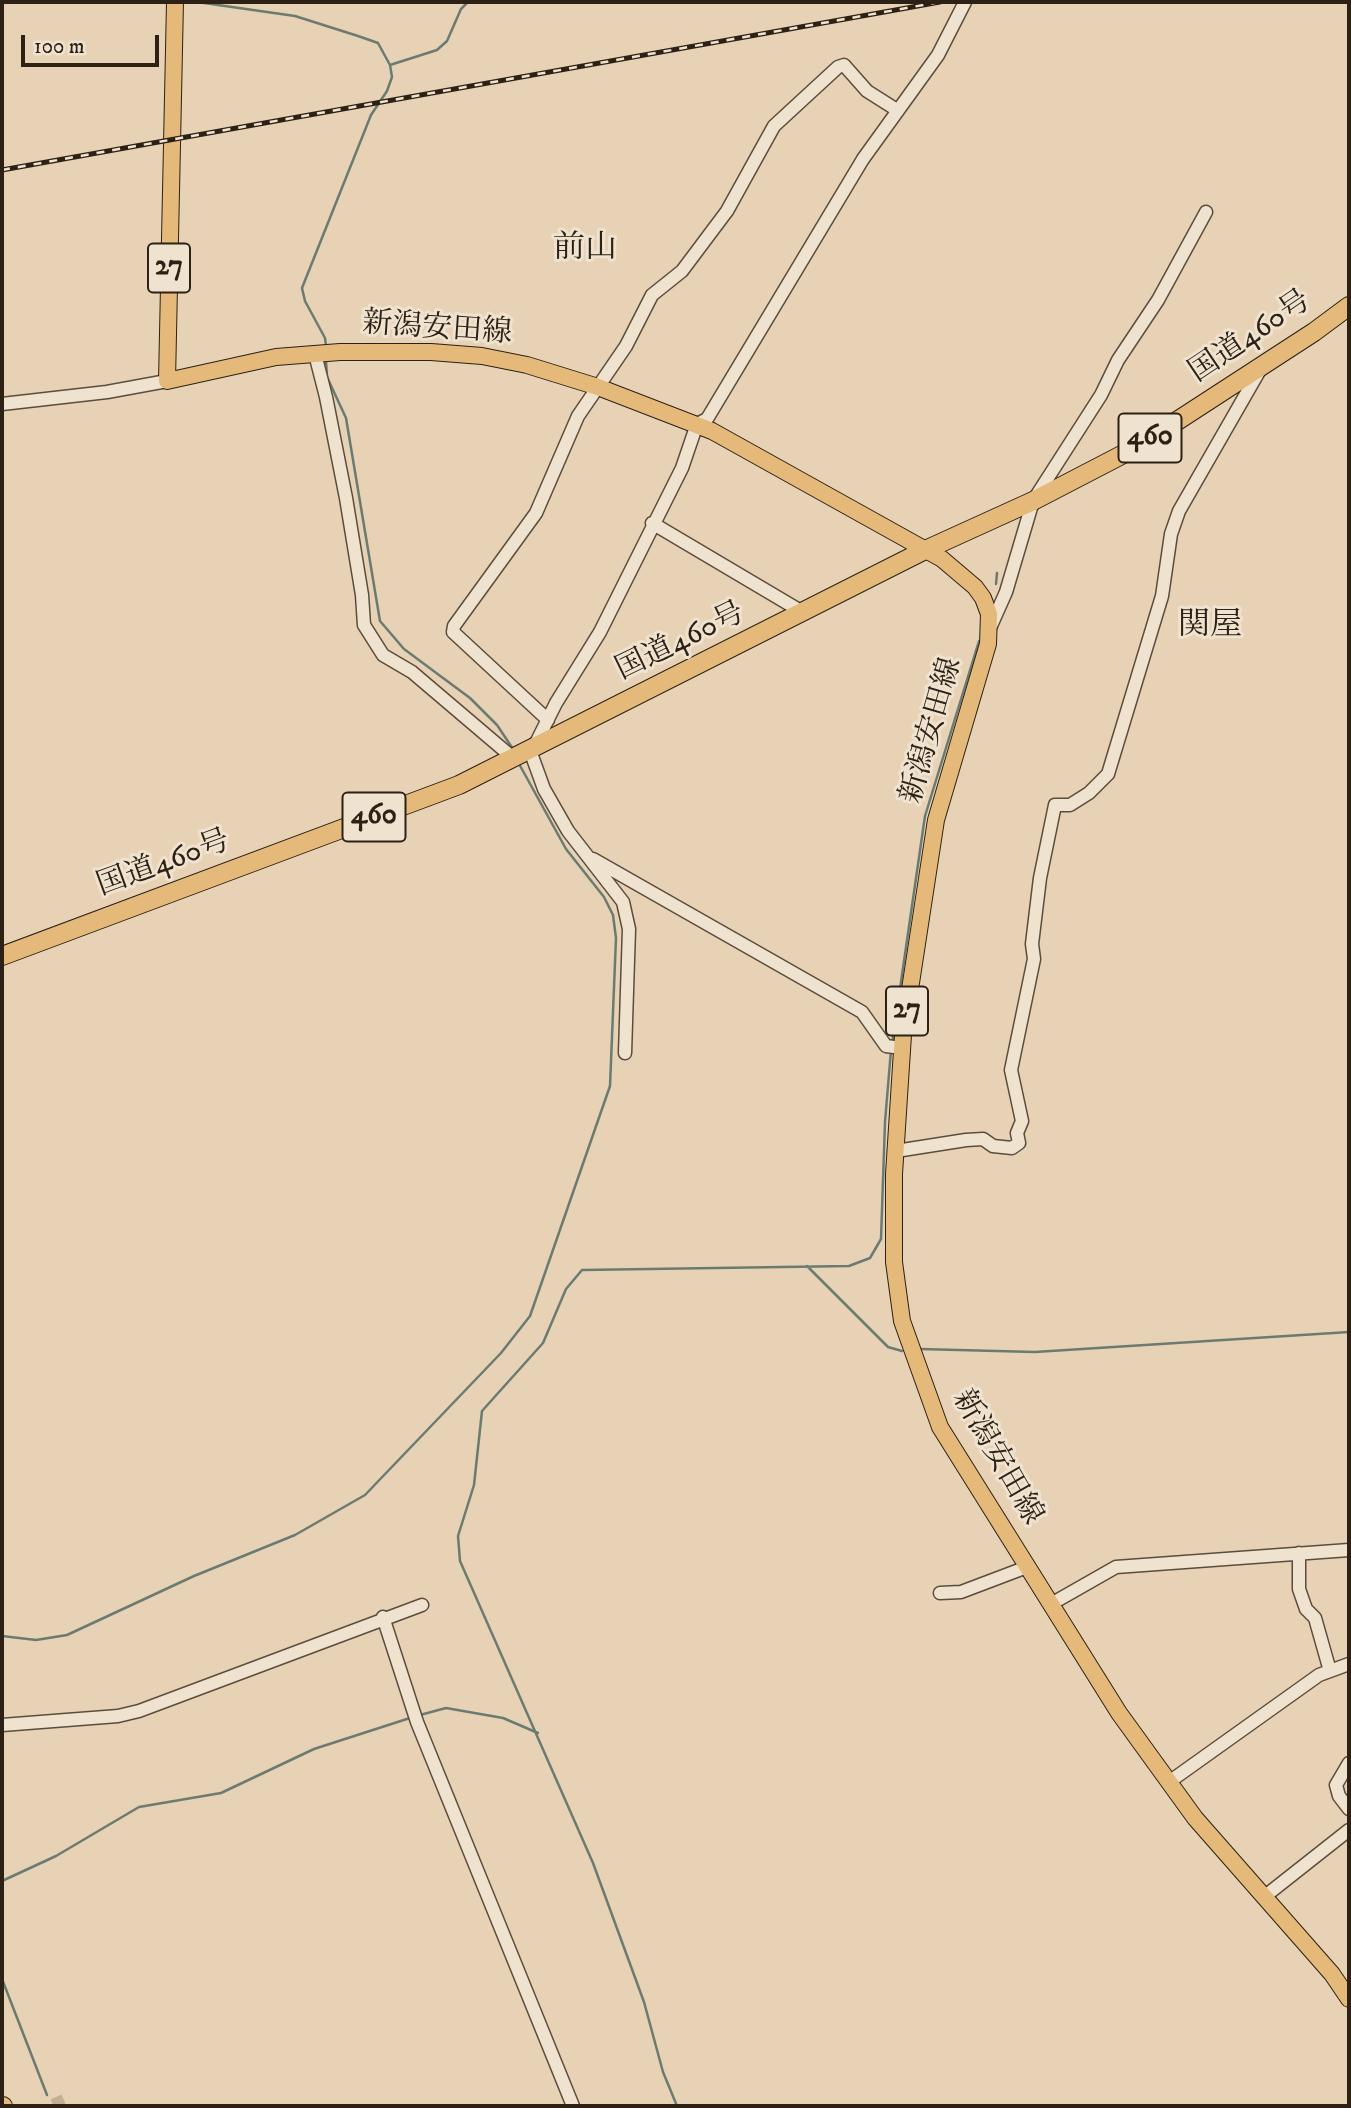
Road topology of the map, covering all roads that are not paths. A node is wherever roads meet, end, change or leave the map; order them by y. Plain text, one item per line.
1 (965, 2) edge
2 (175, 3) edge
3 (897, 110) junction
4 (1206, 212) dead end
5 (1349, 306) edge
6 (314, 354) junction
7 (1262, 366) junction
8 (166, 381) junction
9 (598, 387) junction
10 (2, 404) edge
11 (697, 424) junction
12 (1033, 501) junction
13 (652, 523) junction
14 (923, 551) junction
15 (804, 613) junction
16 (990, 628) junction
17 (548, 720) junction
18 (523, 752) junction
19 (589, 858) junction
20 (2, 956) edge
21 (902, 1048) junction
22 (625, 1053) dead end
23 (896, 1151) junction
24 (1349, 1550) edge
25 (1299, 1553) junction
26 (1027, 1567) junction
27 (940, 1592) dead end
28 (1051, 1604) junction
29 (422, 1605) dead end
30 (383, 1617) junction
31 (1349, 1664) edge
32 (1330, 1671) junction
33 (2, 1725) edge
34 (1349, 1763) edge
35 (1169, 1782) junction
36 (1349, 1809) edge
37 (1349, 1830) edge
38 (1264, 1897) junction
39 (1349, 2000) edge
40 (573, 2106) edge

1 - 3 street
2 - 8 main road, 27
3 - 9 street
3 - 11 street
4 - 12 street
5 - 7 highway, 国道460号 / 460
6 - 8 main road, 新潟安田線
6 - 9 main road, 新潟安田線
6 - 18 street
7 - 12 highway, 国道460号 / 460
7 - 23 street
8 - 10 street
9 - 11 main road, 新潟安田線
9 - 17 street
11 - 13 street
11 - 14 main road, 新潟安田線
12 - 14 highway, 国道460号 / 460
12 - 16 street
13 - 15 street
13 - 17 street
14 - 15 highway, 国道460号 / 460
14 - 16 main road, 新潟安田線
15 - 18 highway, 国道460号 / 460
16 - 21 main road, 新潟安田線 / 27
17 - 18 street
18 - 19 street
18 - 20 highway, 国道460号 / 460
19 - 21 street
19 - 22 street
21 - 23 main road, 新潟安田線 / 27
23 - 26 main road, 新潟安田線 / 27
24 - 25 street
25 - 28 street
25 - 32 street
26 - 27 street
26 - 28 main road, 新潟安田線 / 27
28 - 35 main road, 新潟安田線 / 27
29 - 30 street
30 - 33 street
30 - 40 street
31 - 32 street
32 - 35 street
34 - 36 street
35 - 38 main road, 新潟安田線 / 27
37 - 38 street
38 - 39 main road, 新潟安田線 / 27

